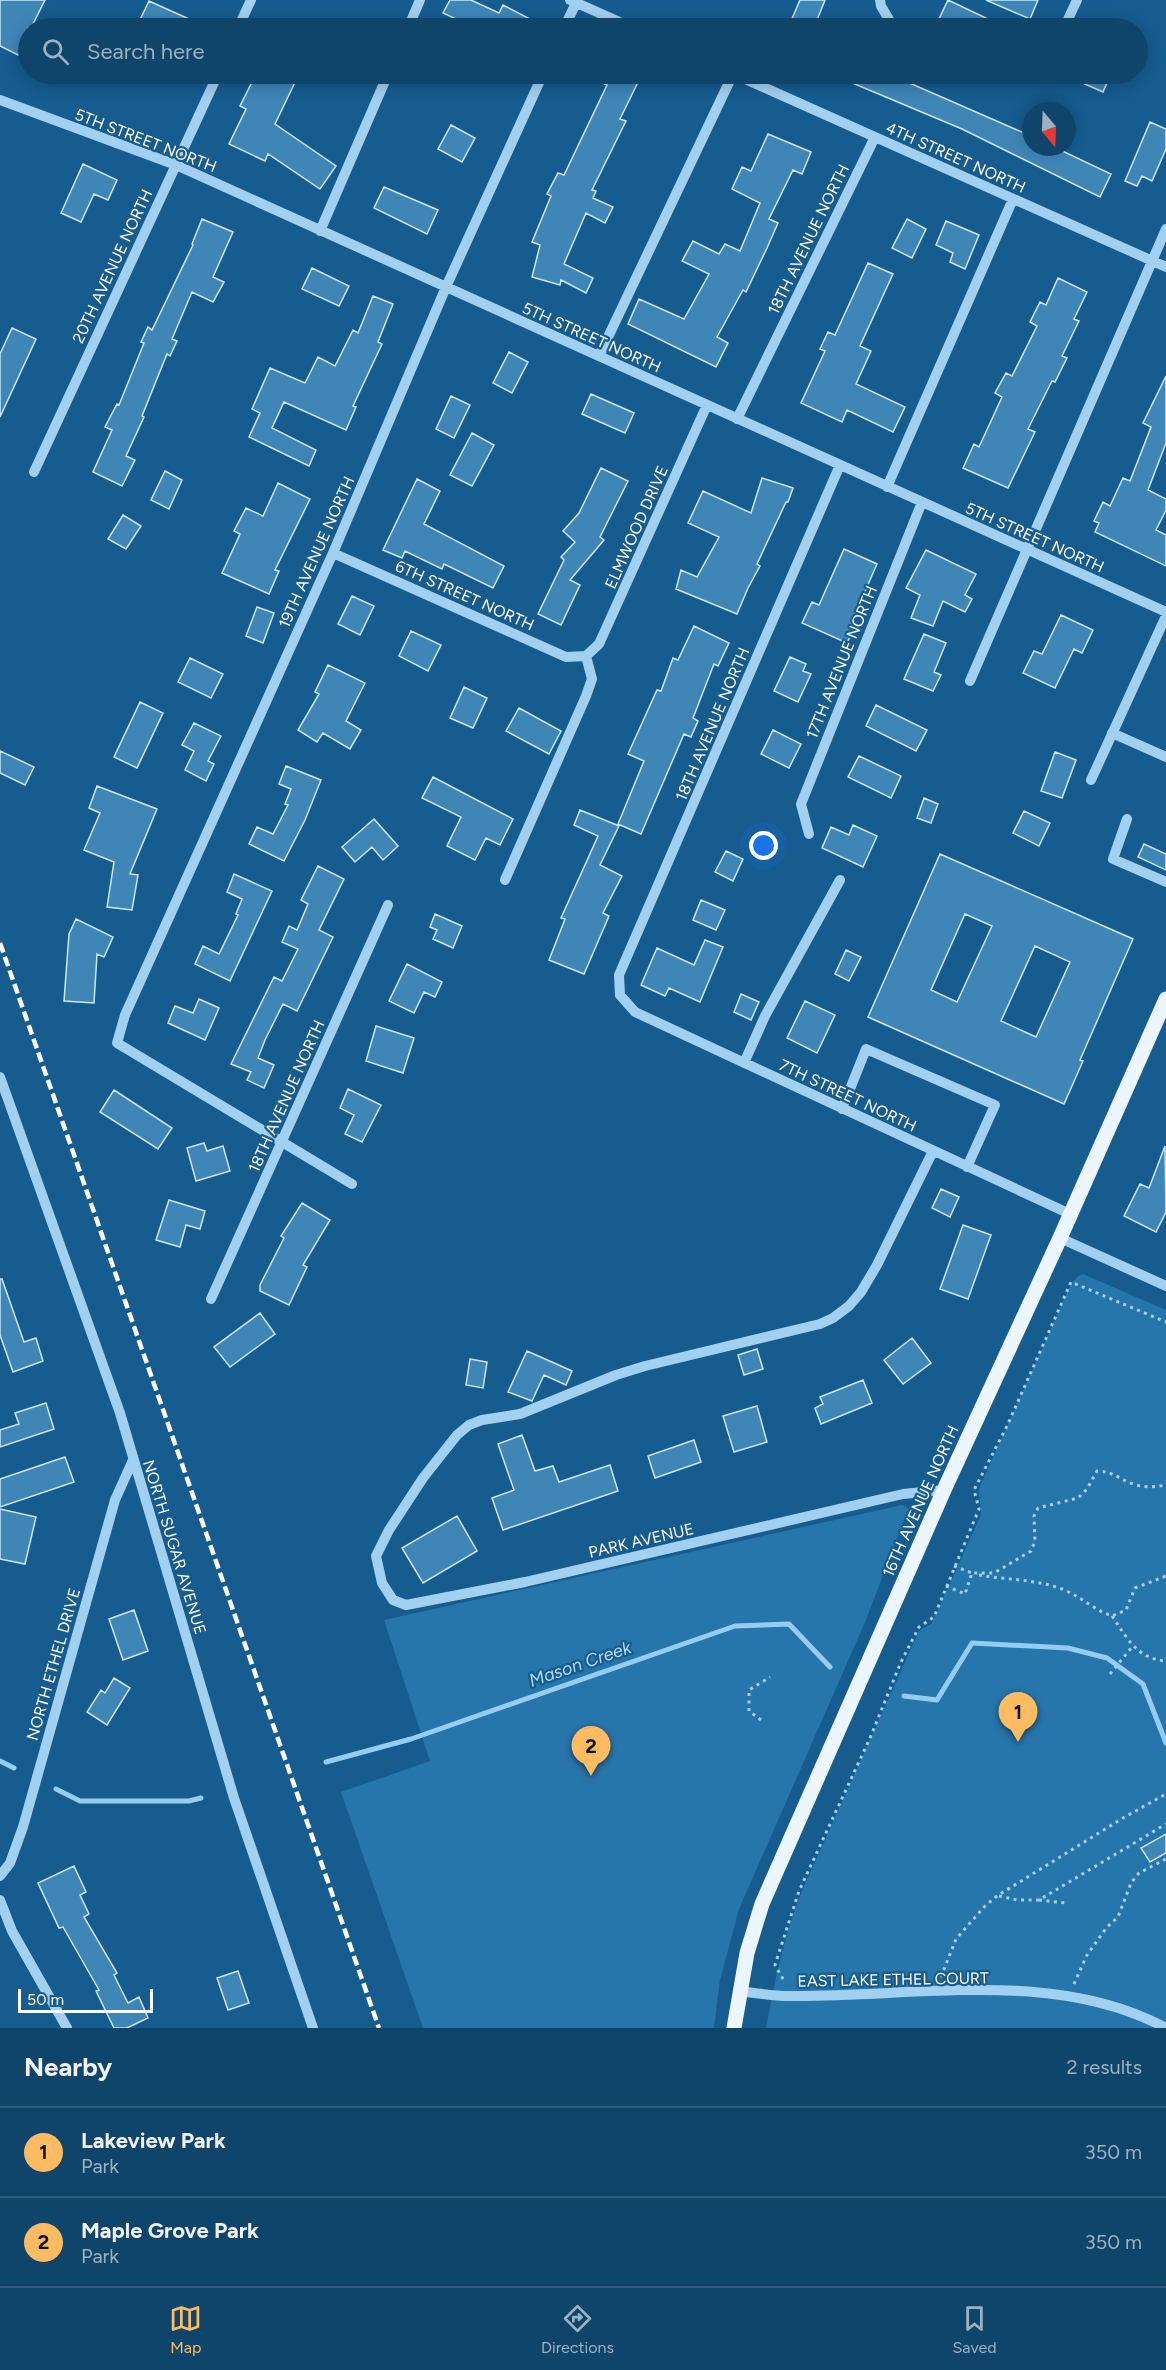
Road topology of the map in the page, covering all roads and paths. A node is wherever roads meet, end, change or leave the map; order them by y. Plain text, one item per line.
1 (251, 0) edge
2 (420, 0) edge
3 (880, 0) edge
4 (1077, 0) edge
5 (573, 1) edge
6 (243, 18) edge
7 (412, 18) edge
8 (567, 18) edge
9 (611, 18) edge
10 (888, 18) edge
11 (1069, 18) edge
12 (213, 84) edge
13 (384, 84) edge
14 (538, 84) edge
15 (729, 84) edge
16 (756, 84) edge
17 (0, 100) edge
18 (875, 137) junction
19 (176, 165) junction
20 (1013, 199) junction
21 (1166, 229) edge
22 (320, 231) junction
23 (1152, 261) junction
24 (1166, 267) edge
25 (446, 287) junction
26 (599, 356) junction
27 (707, 405) junction
28 (737, 419) junction
29 (840, 465) junction
30 (34, 472) dead end
31 (887, 487) junction
32 (922, 502) junction
33 (1029, 550) junction
34 (333, 553) junction
35 (1166, 614) edge
36 (586, 657) junction
37 (970, 681) dead end
38 (1112, 733) junction
39 (1166, 757) edge
40 (1090, 780) dead end
41 (1127, 819) dead end
42 (809, 834) dead end
43 (505, 880) dead end
44 (840, 880) dead end
45 (1166, 882) edge
46 (388, 905) dead end
47 (620, 995) joint
48 (1166, 999) edge
49 (744, 1063) junction
50 (0, 1077) edge
51 (842, 1109) junction
52 (282, 1141) junction
53 (933, 1151) junction
54 (967, 1167) junction
55 (352, 1184) dead end
56 (1070, 1214) junction
57 (1060, 1238) junction
58 (1166, 1286) edge
59 (211, 1299) dead end
60 (1166, 1322) edge
61 (134, 1460) junction
62 (1166, 1485) edge
63 (944, 1490) junction
64 (954, 1566) junction
65 (972, 1573) junction
66 (1166, 1576) edge
67 (946, 1586) junction
68 (1112, 1616) junction
69 (1132, 1647) junction
70 (1166, 1662) edge
71 (1110, 1674) dead end
72 (770, 1677) dead end
73 (761, 1720) dead end
74 (1166, 1794) edge
75 (1166, 1824) edge
76 (1166, 1859) edge
77 (0, 1876) edge
78 (997, 1896) junction
79 (0, 1899) edge
80 (1039, 1900) junction
81 (1066, 1903) dead end
82 (783, 1979) dead end
83 (936, 1990) junction
84 (739, 1991) junction
85 (1068, 1997) junction
86 (67, 2028) edge
87 (313, 2028) edge
88 (734, 2028) edge
89 (1166, 2028) edge

1 - 6 street
2 - 7 street
3 - 10 street
4 - 11 street
5 - 8 street
5 - 9 street
12 - 19 street, 20TH AVENUE NORTH
13 - 22 street
14 - 25 street, 19TH AVENUE NORTH
15 - 26 street
16 - 18 street, 4TH STREET NORTH
17 - 19 street, 5TH STREET NORTH
18 - 20 street, 4TH STREET NORTH
18 - 28 street, 18TH AVENUE NORTH
19 - 22 street, 5TH STREET NORTH
19 - 30 street, 20TH AVENUE NORTH
20 - 23 street, 4TH STREET NORTH
20 - 31 street
21 - 23 street
22 - 25 street, 5TH STREET NORTH
23 - 24 street, 4TH STREET NORTH
23 - 33 street
25 - 26 street, 5TH STREET NORTH
25 - 34 street, 19TH AVENUE NORTH
26 - 27 street, 5TH STREET NORTH
27 - 28 street, 5TH STREET NORTH
27 - 36 street, ELMWOOD DRIVE
28 - 29 street, 5TH STREET NORTH
29 - 31 street, 5TH STREET NORTH
29 - 47 street, 18TH AVENUE NORTH
31 - 32 street, 5TH STREET NORTH
32 - 33 street, 5TH STREET NORTH
32 - 42 street, 17TH AVENUE NORTH
33 - 35 street, 5TH STREET NORTH
33 - 37 street
34 - 36 street, 6TH STREET NORTH
34 - 52 street, 19TH AVENUE NORTH
35 - 38 street
36 - 43 street
38 - 39 street
38 - 40 street
41 - 45 street
44 - 49 street
46 - 52 street, 18TH AVENUE NORTH
47 - 49 street, 7TH STREET NORTH
48 - 56 main road, 16TH AVENUE NORTH
49 - 51 street, 7TH STREET NORTH
50 - 61 street, NORTH SUGAR AVENUE
51 - 53 street, 7TH STREET NORTH
51 - 54 street
52 - 55 street
52 - 59 street, 18TH AVENUE NORTH
53 - 54 street, 7TH STREET NORTH
53 - 63 street, PARK AVENUE
54 - 56 street, 7TH STREET NORTH
56 - 57 main road, 16TH AVENUE NORTH
57 - 58 street
57 - 63 main road, 16TH AVENUE NORTH
60 - 64 path
61 - 77 street, NORTH ETHEL DRIVE
61 - 87 street, NORTH SUGAR AVENUE
62 - 65 path
63 - 84 main road, 16TH AVENUE NORTH
64 - 65 path
64 - 67 path
65 - 67 path
65 - 68 path
66 - 68 path
67 - 82 path
68 - 69 path
69 - 70 path
69 - 71 path
72 - 73 path
74 - 78 path
75 - 80 path
76 - 85 path
78 - 80 path
78 - 83 path
79 - 86 street
80 - 81 path
83 - 84 street, EAST LAKE ETHEL COURT
83 - 85 street, EAST LAKE ETHEL COURT
84 - 88 main road, 16TH AVENUE NORTH
85 - 89 street, EAST LAKE ETHEL COURT

